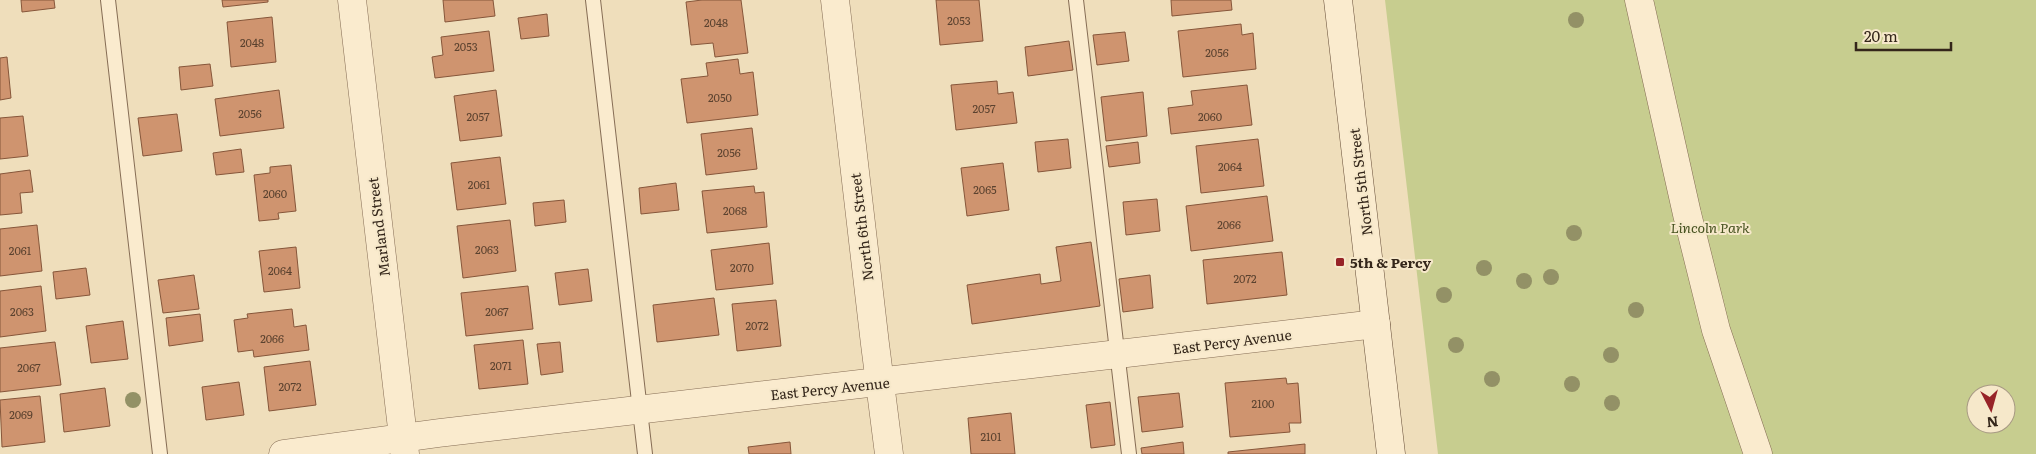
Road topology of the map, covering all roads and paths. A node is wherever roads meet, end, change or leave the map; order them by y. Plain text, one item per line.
1 (108, 0) edge
2 (352, 0) edge
3 (592, 0) edge
4 (835, 0) edge
5 (1076, 0) edge
6 (1338, 0) edge
7 (1640, 0) edge
8 (1376, 324) junction
9 (1118, 355) junction
10 (880, 382) junction
11 (640, 410) junction
12 (404, 446) edge
13 (160, 454) edge
14 (283, 454) edge
15 (645, 454) edge
16 (890, 454) edge
17 (1129, 454) edge
18 (1391, 454) edge
19 (1758, 454) edge

1 - 13 lane
2 - 12 street, Marland Street
3 - 11 lane
4 - 10 street, North 6th Street
5 - 9 lane
6 - 8 street, North 5th Street
7 - 19 street
8 - 9 street, East Percy Avenue
8 - 18 street, North 5th Street
9 - 10 street, East Percy Avenue
9 - 17 lane
10 - 11 street, East Percy Avenue
10 - 16 street, North 6th Street
11 - 12 street, East Percy Avenue
11 - 15 lane
12 - 14 street, East Percy Avenue

